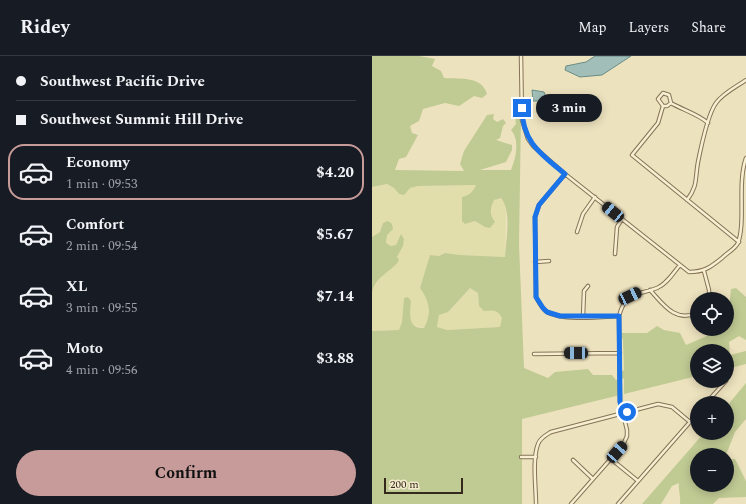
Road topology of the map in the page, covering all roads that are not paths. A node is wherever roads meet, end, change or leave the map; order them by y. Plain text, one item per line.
1 (521, 56) edge
2 (746, 80) edge
3 (671, 103) junction
4 (663, 106) junction
5 (711, 114) junction
6 (701, 117) junction
7 (708, 123) junction
8 (746, 158) edge
9 (565, 174) junction
10 (745, 189) edge
11 (595, 197) junction
12 (687, 200) junction
13 (622, 219) junction
14 (577, 232) dead end
15 (739, 242) junction
16 (615, 254) dead end
17 (549, 261) dead end
18 (535, 262) junction
19 (680, 266) junction
20 (704, 271) junction
21 (588, 286) dead end
22 (650, 290) junction
23 (709, 292) edge
24 (690, 314) edge
25 (619, 316) junction
26 (583, 317) junction
27 (620, 353) junction
28 (534, 354) dead end
29 (720, 388) edge
30 (712, 396) edge
31 (623, 414) junction
32 (690, 422) joint
33 (521, 458) dead end
34 (536, 458) junction
35 (611, 459) junction
36 (573, 460) dead end
37 (593, 479) junction
38 (638, 481) junction
39 (536, 504) edge
40 (571, 504) edge
41 (618, 504) edge

1 - 9 street
2 - 5 street
3 - 4 street
3 - 4 street
3 - 6 street
4 - 12 street
5 - 6 street
5 - 7 street
6 - 7 street
7 - 12 street
8 - 10 street
9 - 11 street
9 - 18 street
10 - 15 street
11 - 13 street
11 - 14 street
12 - 15 street
13 - 16 street
13 - 19 street
15 - 20 street
17 - 18 street
18 - 26 street
19 - 20 street
19 - 22 street
20 - 23 street
21 - 26 street
22 - 24 street
22 - 25 street
25 - 26 street
25 - 27 street
27 - 28 street
27 - 31 street
29 - 30 street
31 - 32 street
31 - 34 street
31 - 35 street
32 - 38 street
33 - 34 street
34 - 39 street
35 - 37 street
35 - 38 street
36 - 37 street
37 - 40 street
38 - 41 street

